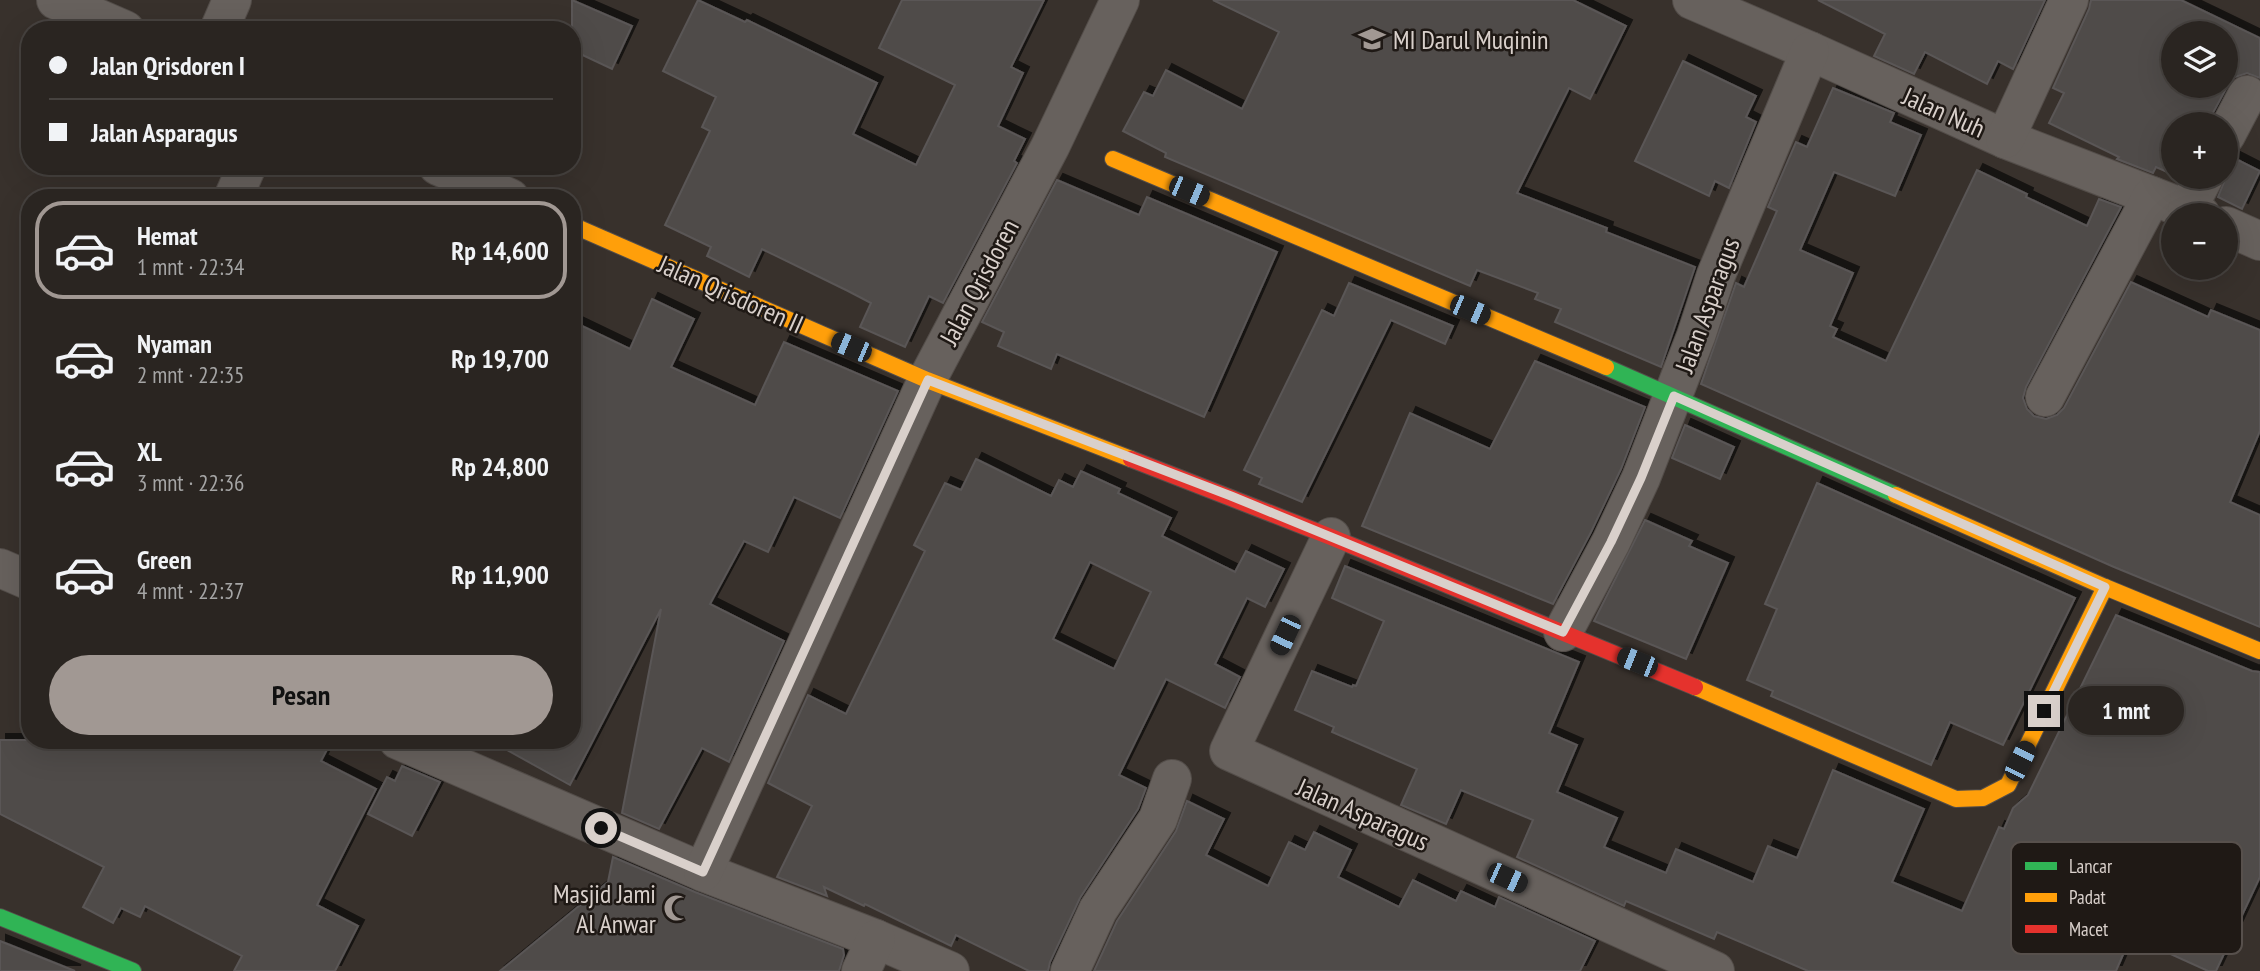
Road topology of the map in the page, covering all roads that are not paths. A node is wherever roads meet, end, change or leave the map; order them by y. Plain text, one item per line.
1 (56, 0) edge
2 (232, 0) edge
3 (1120, 0) edge
4 (1692, 0) edge
5 (2069, 0) edge
6 (104, 21) edge
7 (223, 21) edge
8 (1810, 51) junction
9 (2247, 94) dead end
10 (2238, 112) edge
11 (2005, 139) junction
12 (1113, 159) dead end
13 (458, 175) edge
14 (490, 189) edge
15 (2152, 196) junction
16 (2197, 200) edge
17 (581, 229) edge
18 (2238, 231) edge
19 (2260, 241) edge
20 (928, 380) junction
21 (1674, 396) junction
22 (2045, 397) dead end
23 (1331, 537) junction
24 (0, 568) edge
25 (21, 577) edge
26 (2105, 587) junction
27 (1563, 632) junction
28 (2260, 651) edge
29 (419, 749) edge
30 (1172, 779) dead end
31 (703, 872) junction
32 (0, 918) edge
33 (869, 955) edge
34 (1677, 963) edge
35 (132, 971) edge
36 (950, 971) edge
37 (1070, 971) edge
38 (1715, 971) edge

1 - 6 street
2 - 7 street
3 - 20 street, Jalan Qrisdoren
4 - 8 street, Jalan Nuh
5 - 11 street
8 - 11 street, Jalan Nuh
8 - 21 street, Jalan Asparagus
9 - 10 street
11 - 15 street, Jalan Nuh
12 - 21 street
13 - 14 street
15 - 16 street, Jalan Nuh
15 - 22 street
17 - 20 street, Jalan Qrisdoren II
18 - 19 street
20 - 23 street
20 - 31 street, Jalan Qrisdoren
21 - 26 street
21 - 27 street, Jalan Asparagus
23 - 27 street
23 - 34 street, Jalan Asparagus
24 - 25 street
26 - 27 street
26 - 28 street
29 - 31 street
30 - 37 street
31 - 33 street
32 - 35 street
33 - 36 street
34 - 38 street, Jalan Asparagus

